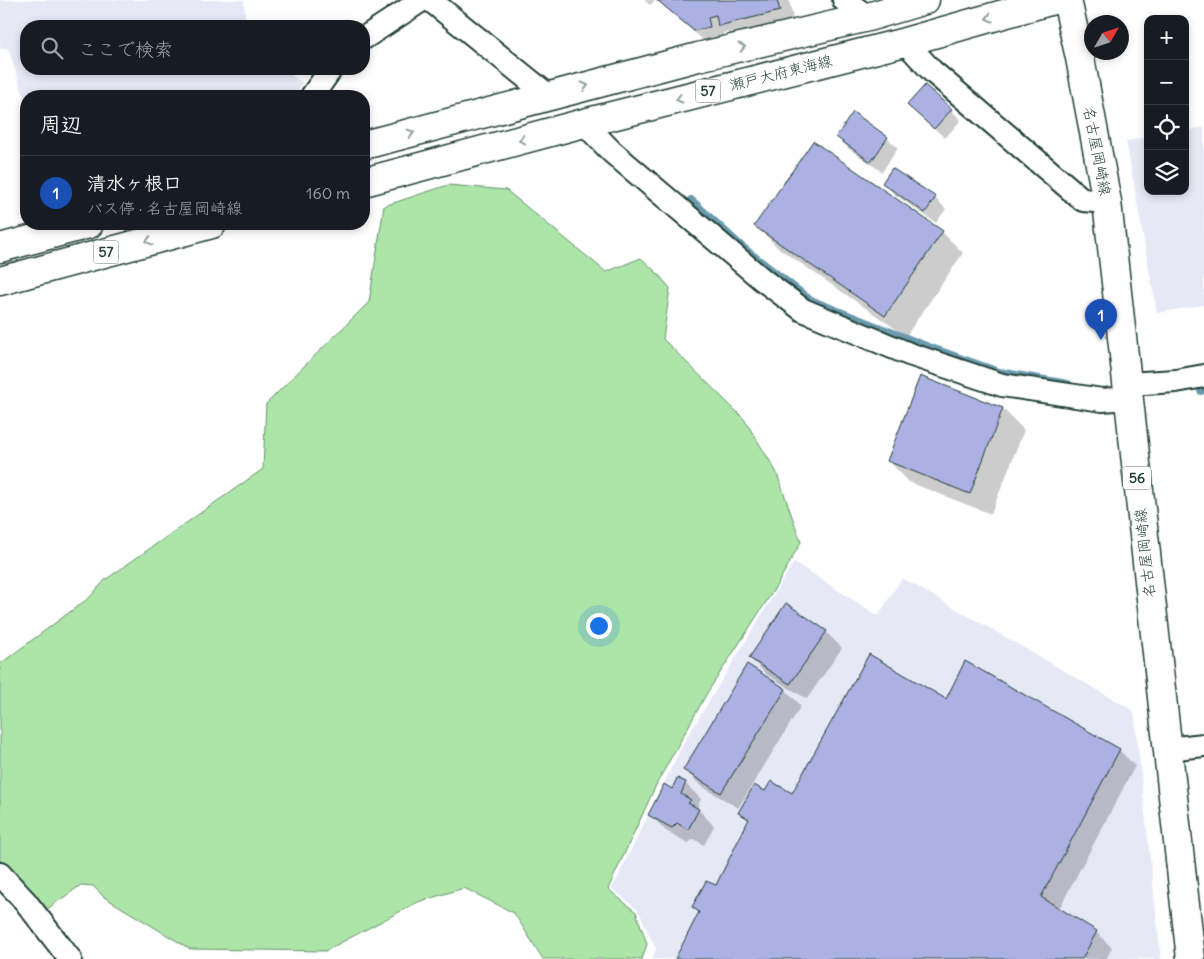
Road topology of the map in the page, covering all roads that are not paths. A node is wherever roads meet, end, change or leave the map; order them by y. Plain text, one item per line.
1 (422, 0) edge
2 (430, 0) edge
3 (844, 0) edge
4 (925, 0) edge
5 (1053, 0) edge
6 (1067, 0) edge
7 (868, 17) junction
8 (370, 34) edge
9 (905, 42) junction
10 (327, 75) edge
11 (316, 90) edge
12 (549, 96) junction
13 (584, 123) junction
14 (370, 143) edge
15 (370, 180) edge
16 (1107, 202) junction
17 (68, 230) edge
18 (190, 230) edge
19 (0, 248) edge
20 (0, 281) edge
21 (1204, 376) edge
22 (1128, 391) junction
23 (1204, 745) edge
24 (1167, 749) junction
25 (0, 874) edge
26 (70, 959) edge
27 (1191, 959) edge

1 - 8 street
2 - 12 street
3 - 7 street
4 - 7 main road, 57
5 -> 9 main road, 瀬戸大府東海線 / 57
6 - 16 main road, 名古屋岡崎線 / 56
12 -> 7 main road, 57
9 -> 13 main road, 瀬戸大府東海線 / 57
9 - 16 street
10 - 11 street
14 -> 12 main road, 57
13 -> 15 main road, 瀬戸大府東海線 / 57
13 - 22 street
16 - 22 main road, 名古屋岡崎線 / 56
17 - 19 main road, 57
18 -> 20 main road, 57
21 - 22 street
22 - 24 main road, 名古屋岡崎線 / 56
23 - 24 street
24 - 27 main road, 名古屋岡崎線 / 56
25 - 26 street

